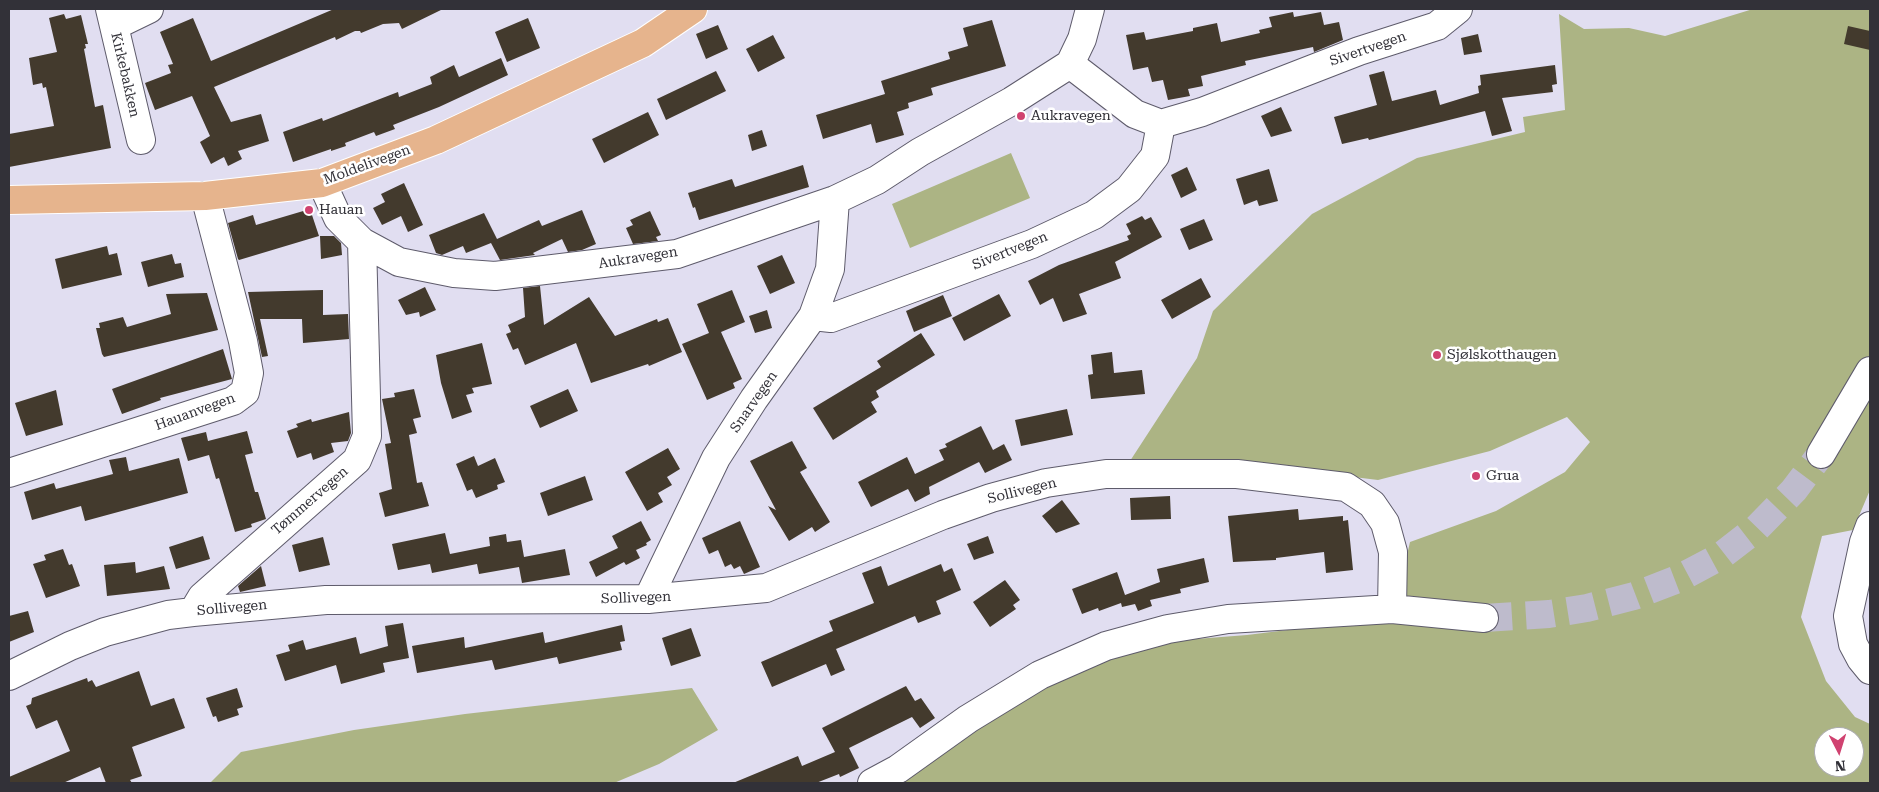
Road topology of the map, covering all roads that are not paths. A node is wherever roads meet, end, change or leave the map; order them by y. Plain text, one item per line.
1 (148, 9) edge
2 (693, 9) edge
3 (1090, 9) edge
4 (1458, 9) edge
5 (112, 17) edge
6 (1070, 64) junction
7 (1161, 124) junction
8 (140, 140) dead end
9 (322, 183) junction
10 (205, 196) junction
11 (9, 200) edge
12 (835, 200) junction
13 (362, 242) junction
14 (813, 316) junction
15 (1870, 371) edge
16 (1821, 454) tunnel mouth
17 (9, 473) edge
18 (1870, 526) edge
19 (648, 599) junction
20 (1392, 609) junction
21 (193, 612) junction
22 (1484, 618) tunnel mouth
23 (1870, 670) edge
24 (13, 678) edge
25 (872, 783) edge

1 - 5 street
2 - 9 main road, Moldelivegen
3 - 6 street
4 - 7 street, Sivertvegen
5 - 8 street, Kirkebakken
6 - 7 street
6 - 12 street, Aukravegen
7 - 14 street, Sivertvegen
9 - 10 main road, Moldelivegen
9 - 13 street, Aukravegen
10 - 11 main road, Moldelivegen
10 - 17 street, Hauanvegen
12 - 13 street, Aukravegen
12 - 14 street, Snarvegen
13 - 21 street, Tømmervegen
14 - 19 street, Snarvegen
15 - 16 street
18 - 23 street
19 - 20 street, Sollivegen
19 - 21 street, Sollivegen
20 - 22 street
20 - 25 street
21 - 24 street, Sollivegen

